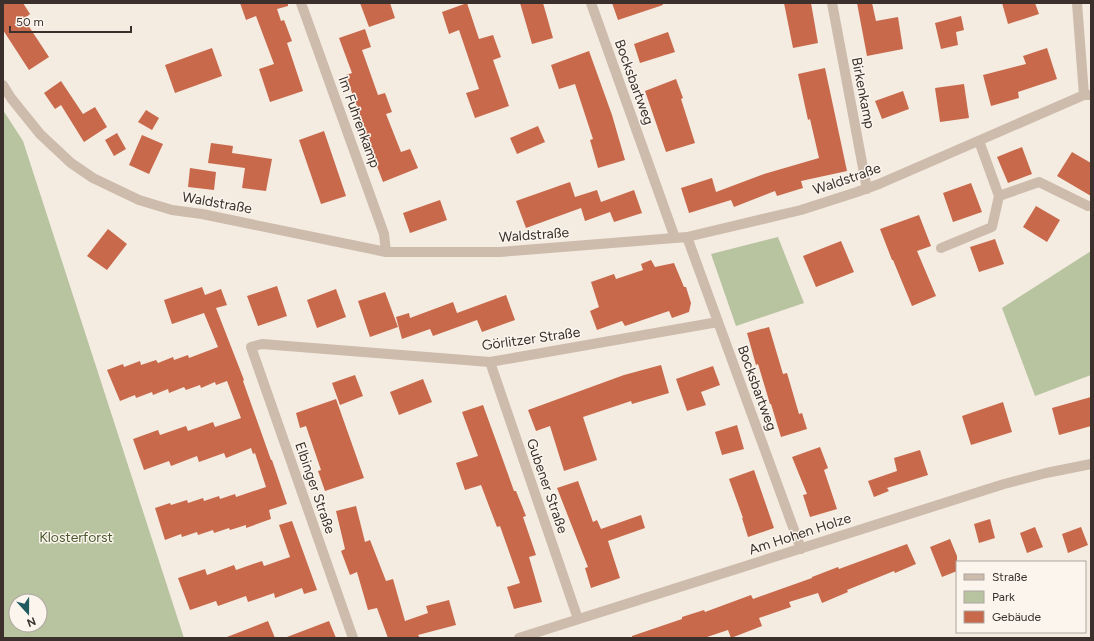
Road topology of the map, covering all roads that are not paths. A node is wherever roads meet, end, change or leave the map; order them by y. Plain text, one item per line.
1 (301, 3) edge
2 (591, 3) edge
3 (832, 3) edge
4 (1077, 3) edge
5 (3, 85) edge
6 (1088, 95) edge
7 (979, 141) junction
8 (867, 189) junction
9 (999, 196) junction
10 (1088, 206) dead end
11 (687, 237) junction
12 (675, 238) junction
13 (940, 248) dead end
14 (386, 252) junction
15 (718, 322) junction
16 (251, 347) joint
17 (490, 362) junction
18 (1091, 464) edge
19 (801, 549) junction
20 (578, 619) junction
21 (535, 636) edge
22 (353, 638) edge
23 (519, 638) edge

1 - 14 street, Im Fuhrenkamp
2 - 12 street, Bocksbartweg
3 - 8 street, Birkenkamp
4 - 6 street
5 - 14 street, Waldstraße
6 - 7 street, Waldstraße
7 - 8 street, Waldstraße
7 - 9 street
8 - 11 street, Waldstraße
9 - 10 street
9 - 13 street
11 - 12 street, Waldstraße
11 - 15 street, Bocksbartweg
12 - 14 street, Waldstraße
15 - 17 street, Görlitzer Straße
15 - 19 street, Bocksbartweg
16 - 17 street, Görlitzer Straße
16 - 22 street, Elbinger Straße
17 - 20 street, Gubener Straße
18 - 19 street, Am Hohen Holze
19 - 20 street, Am Hohen Holze
20 - 21 street, Am Hohen Holze
21 - 23 street, Am Hohen Holze

